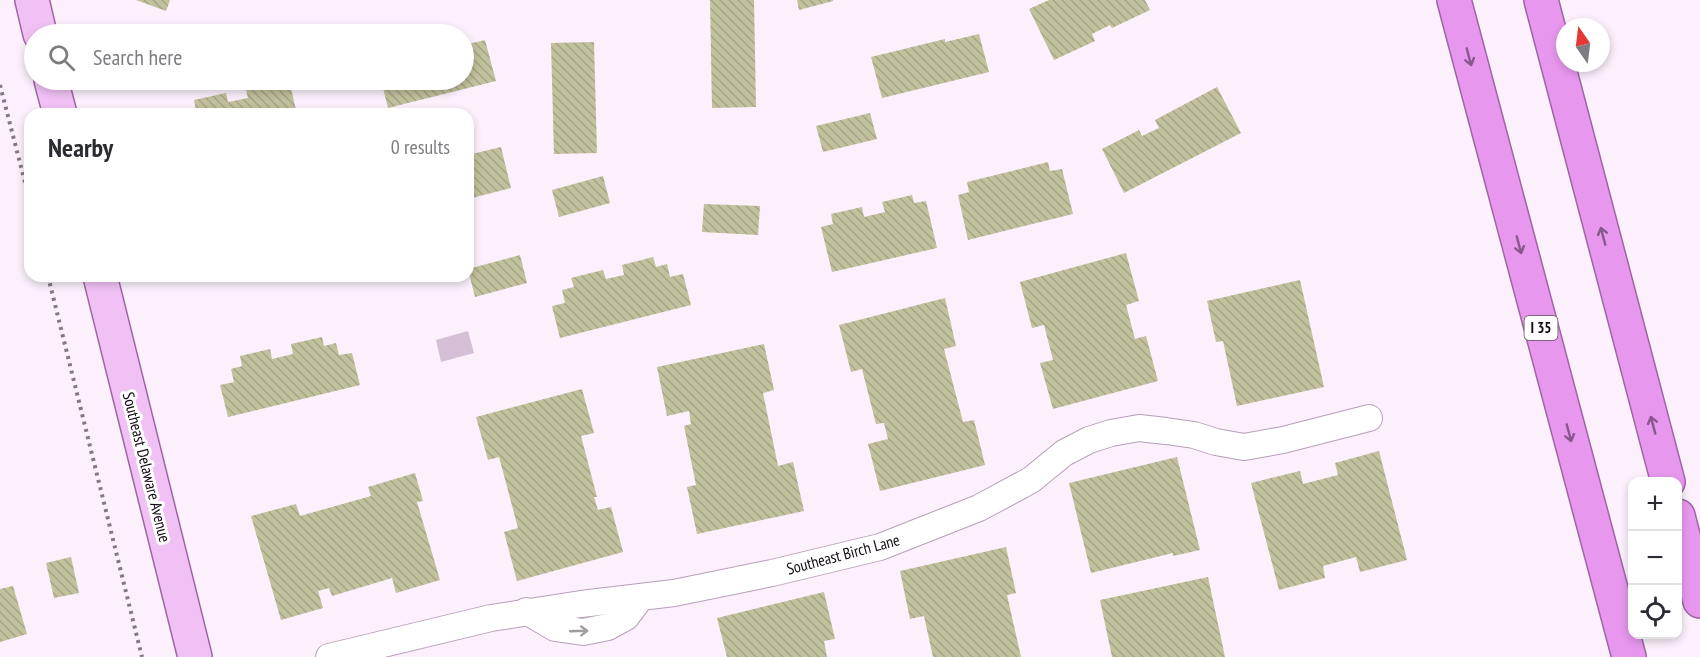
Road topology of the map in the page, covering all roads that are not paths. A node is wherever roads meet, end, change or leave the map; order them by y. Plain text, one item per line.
1 (32, 0) edge
2 (1454, 0) edge
3 (1541, 0) edge
4 (38, 24) edge
5 (54, 90) edge
6 (58, 108) edge
7 (101, 282) edge
8 (1369, 418) dead end
9 (1667, 477) edge
10 (1681, 531) edge
11 (1700, 601) edge
12 (195, 657) edge
13 (329, 657) edge
14 (1629, 657) edge

1 - 4 main road
2 -> 14 highway, I 35
9 -> 3 highway
5 - 6 main road
7 - 12 main road, Southeast Delaware Avenue
8 - 13 street, Southeast Birch Lane
10 - 11 highway

